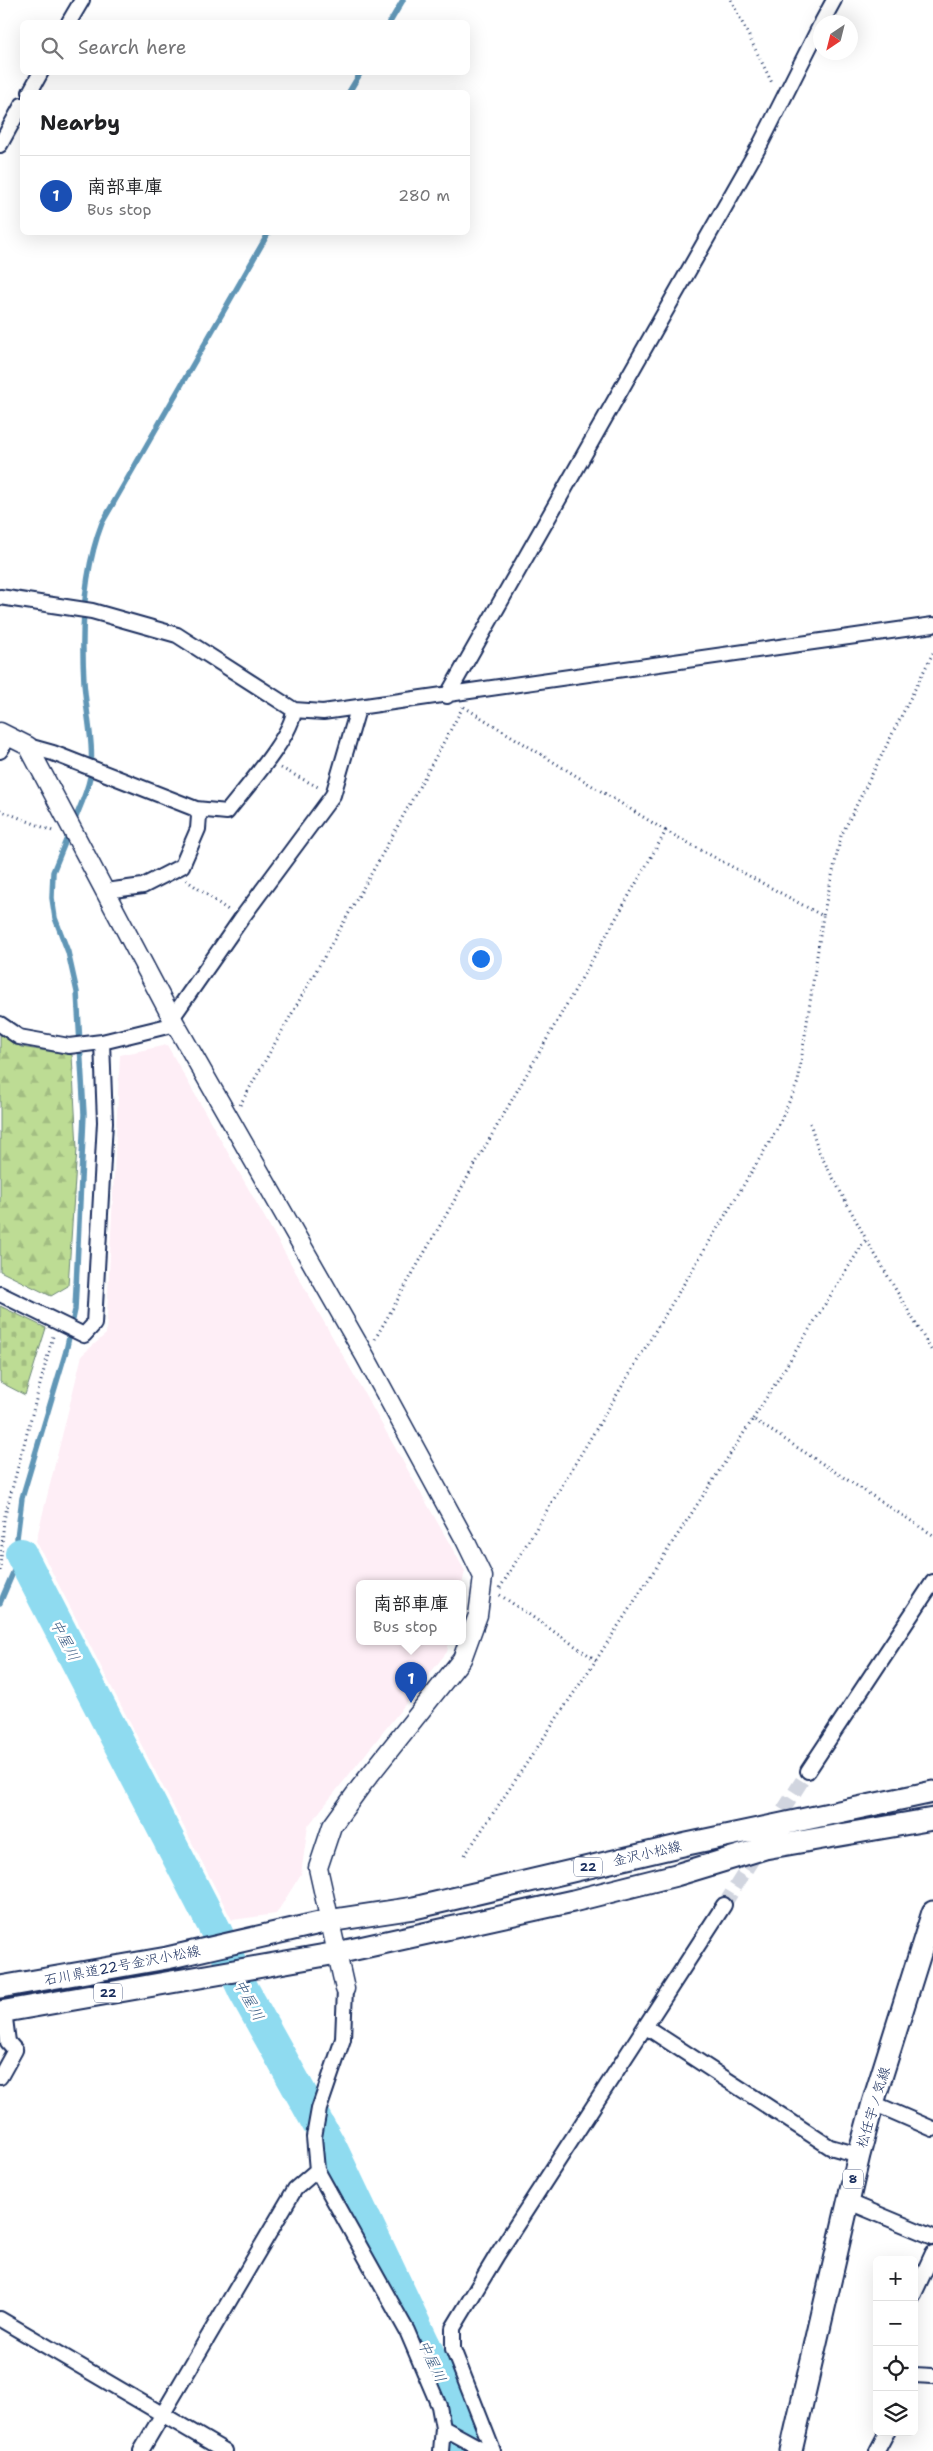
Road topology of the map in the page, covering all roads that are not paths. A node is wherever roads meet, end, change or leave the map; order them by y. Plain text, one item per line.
1 (82, 0) edge
2 (834, 0) edge
3 (826, 15) edge
4 (70, 20) edge
5 (813, 40) edge
6 (39, 75) edge
7 (31, 90) edge
8 (20, 109) edge
9 (0, 145) edge
10 (0, 597) edge
11 (933, 626) edge
12 (447, 696) junction
13 (358, 709) junction
14 (294, 710) junction
15 (3, 740) edge
16 (28, 746) junction
17 (196, 810) junction
18 (106, 891) junction
19 (174, 1021) junction
20 (0, 1024) edge
21 (96, 1042) junction
22 (0, 1294) edge
23 (933, 1582) edge
24 (808, 1771) tunnel mouth
25 (933, 1792) edge
26 (933, 1819) edge
27 (724, 1905) tunnel mouth
28 (933, 1912) edge
29 (328, 1921) junction
30 (243, 1941) joint
31 (337, 1953) junction
32 (249, 1968) joint
33 (0, 1987) edge
34 (345, 1989) joint
35 (2, 2011) edge
36 (646, 2027) junction
37 (0, 2077) edge
38 (872, 2103) junction
39 (933, 2128) edge
40 (858, 2155) junction
41 (317, 2170) junction
42 (849, 2202) junction
43 (933, 2237) edge
44 (933, 2253) edge
45 (918, 2285) edge
46 (0, 2319) edge
47 (162, 2415) junction
48 (443, 2428) junction
49 (885, 2436) edge
50 (141, 2451) edge
51 (226, 2451) edge
52 (441, 2451) edge
53 (485, 2451) edge
54 (493, 2451) edge
55 (791, 2451) edge
56 (877, 2451) edge

1 - 4 street
2 - 3 street
5 - 12 street
6 - 7 street
8 - 9 street
10 - 14 street
11 - 12 street
12 - 13 street
13 - 14 street
13 - 19 street
14 - 17 street
15 - 16 street
16 - 17 street
16 - 18 street
17 - 18 street
18 - 19 street
19 - 21 street
19 - 29 street
20 - 21 street
21 - 22 street
23 - 24 street
25 - 29 main road, 金沢小松線 / 22
26 - 31 main road, 金沢小松線 / 22
27 - 36 street
28 - 38 main road, 松任宇ノ気線 / 8
29 - 30 main road, 金沢小松線 / 22
29 - 31 street
30 - 33 main road, 石川県道22号金沢小松線 / 22
31 - 32 main road, 金沢小松線 / 22
31 - 34 street
32 - 35 main road, 石川県道22号金沢小松線 / 22
34 - 41 street
35 - 37 street
36 - 40 street
36 - 54 street
38 - 39 street
38 - 40 main road, 松任宇ノ気線 / 8
40 - 42 main road, 松任宇ノ気線 / 8
41 - 47 street
41 - 48 street
42 - 43 street
42 - 55 main road, 松任宇ノ気線 / 8
44 - 45 street
46 - 47 street
47 - 50 street
47 - 51 street
48 - 52 street
48 - 53 street
49 - 56 street

